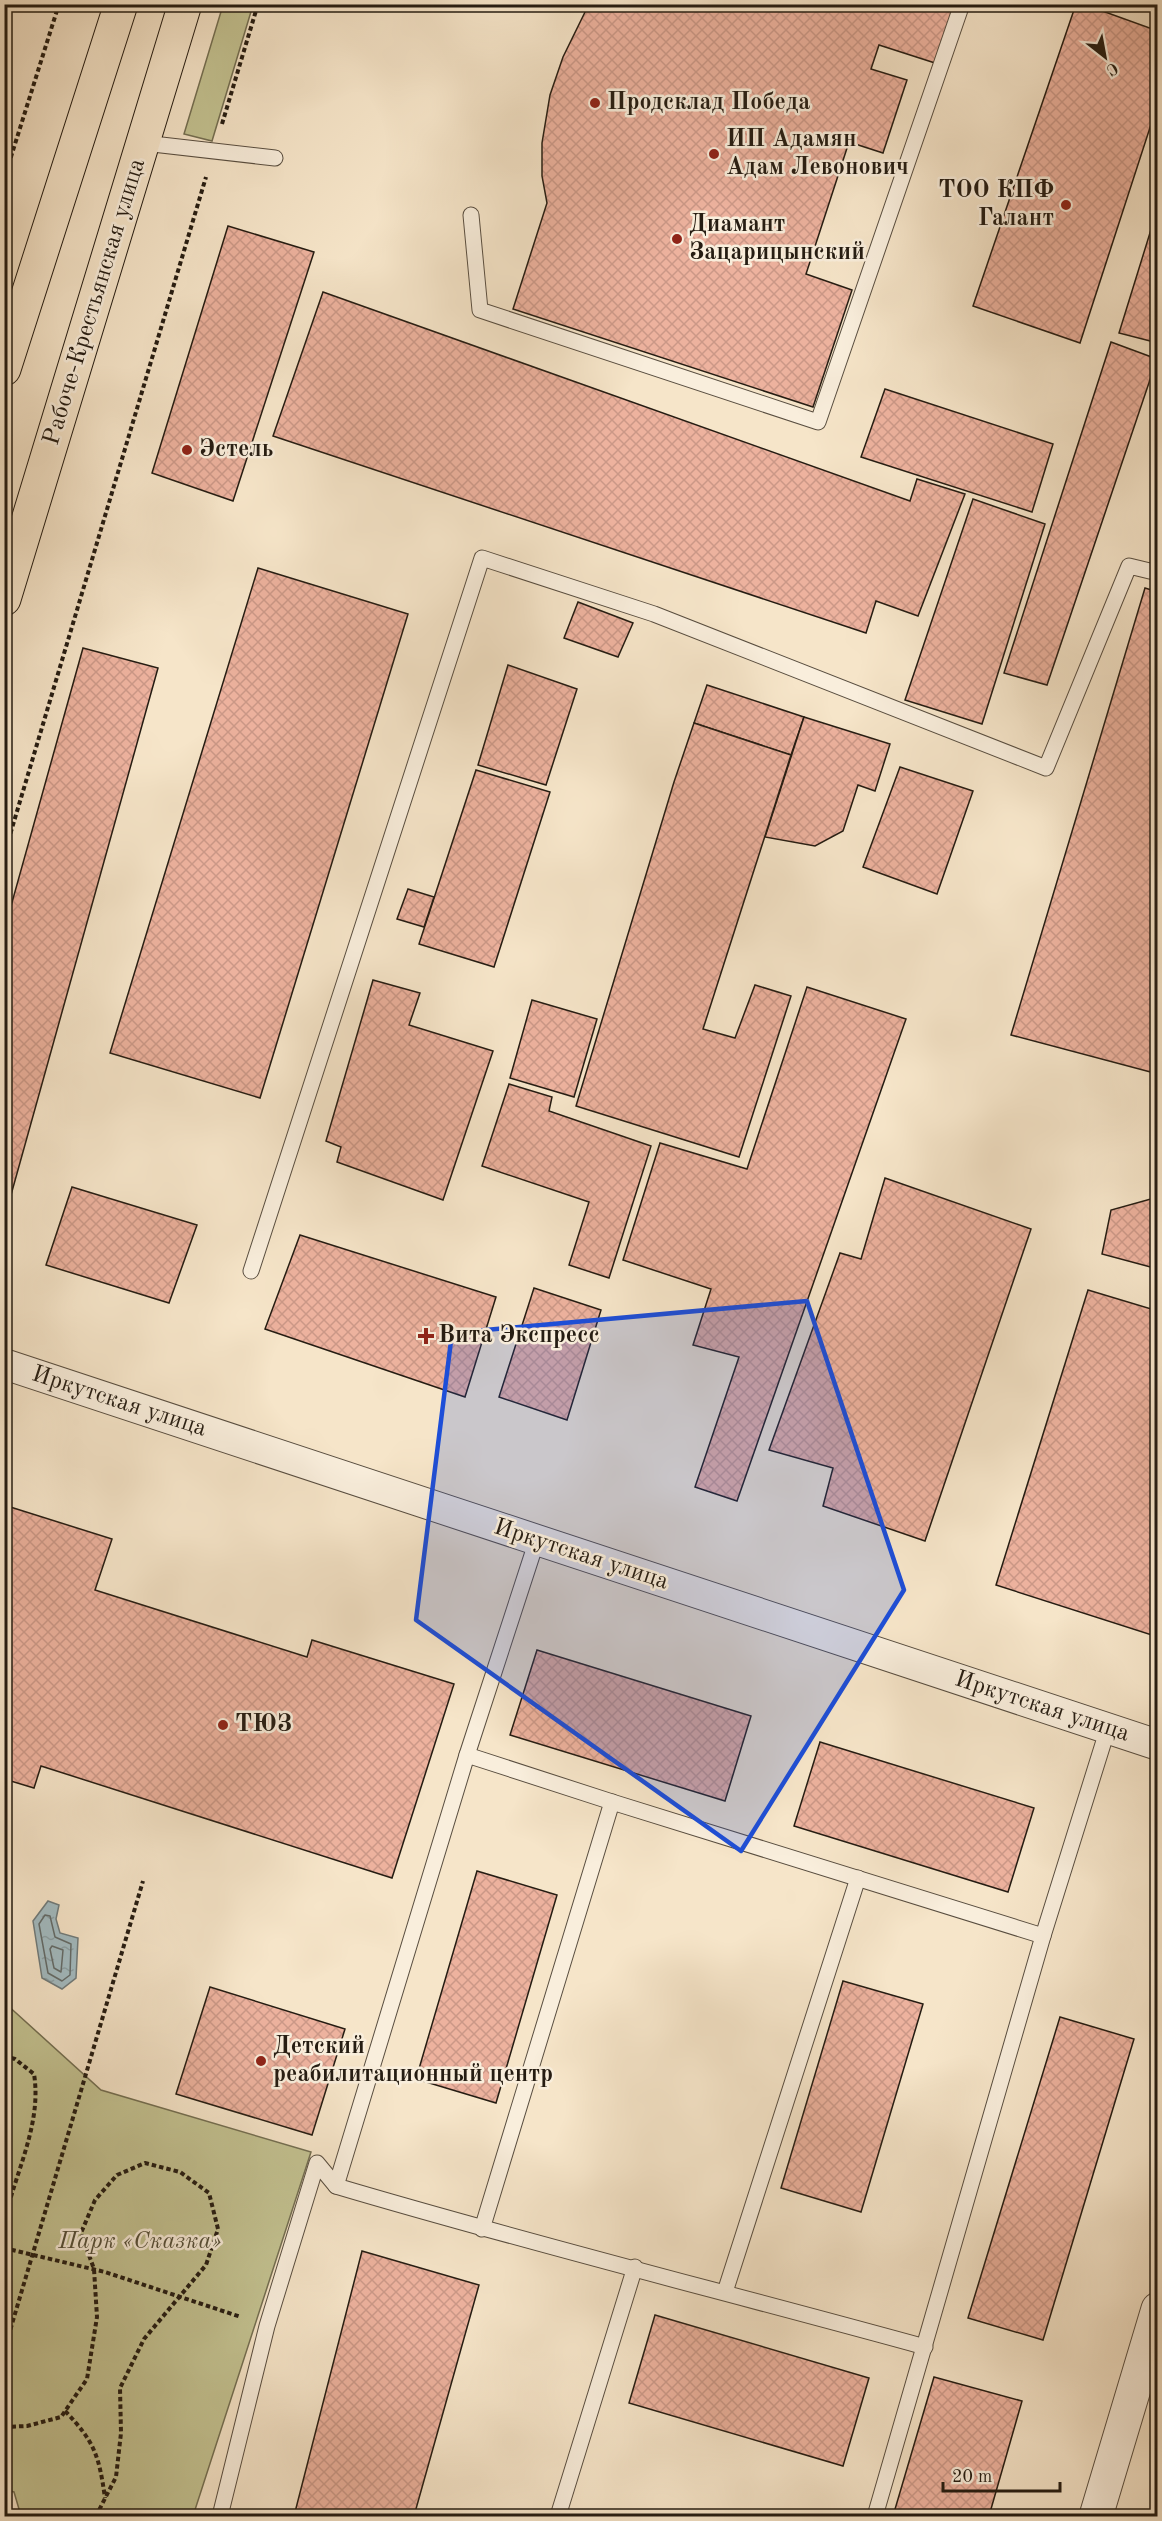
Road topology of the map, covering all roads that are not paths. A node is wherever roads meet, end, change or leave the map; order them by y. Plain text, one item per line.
1 (121, 4) edge
2 (185, 4) edge
3 (962, 4) edge
4 (144, 143) junction
5 (275, 158) dead end
6 (471, 215) dead end
7 (4, 369) edge
8 (1158, 573) edge
9 (4, 598) edge
10 (251, 1271) dead end
11 (4, 1364) edge
12 (537, 1540) junction
13 (1108, 1728) junction
14 (1158, 1744) edge
15 (468, 1755) junction
16 (612, 1802) junction
17 (858, 1878) junction
18 (1043, 1936) junction
19 (336, 2186) junction
20 (482, 2229) junction
21 (635, 2267) junction
22 (725, 2292) junction
23 (1158, 2309) edge
24 (925, 2347) junction
25 (220, 2517) edge
26 (558, 2517) edge
27 (875, 2517) edge
28 (1096, 2517) edge

1 - 7 main road
2 - 4 main road, Рабоче-Крестьянская улица
3 - 6 lane
4 - 5 lane
4 - 9 main road, Рабоче-Крестьянская улица
8 - 10 lane
11 - 12 street, Иркутская улица
12 - 13 street, Иркутская улица
12 - 15 lane
13 - 14 street, Иркутская улица
13 - 18 lane
15 - 16 lane
15 - 19 lane
16 - 17 lane
16 - 20 lane
17 - 18 lane
17 - 22 lane
18 - 24 lane
19 - 20 lane
19 - 25 lane
20 - 21 lane
21 - 22 lane
21 - 26 lane
22 - 24 lane
23 - 28 street
24 - 27 lane

